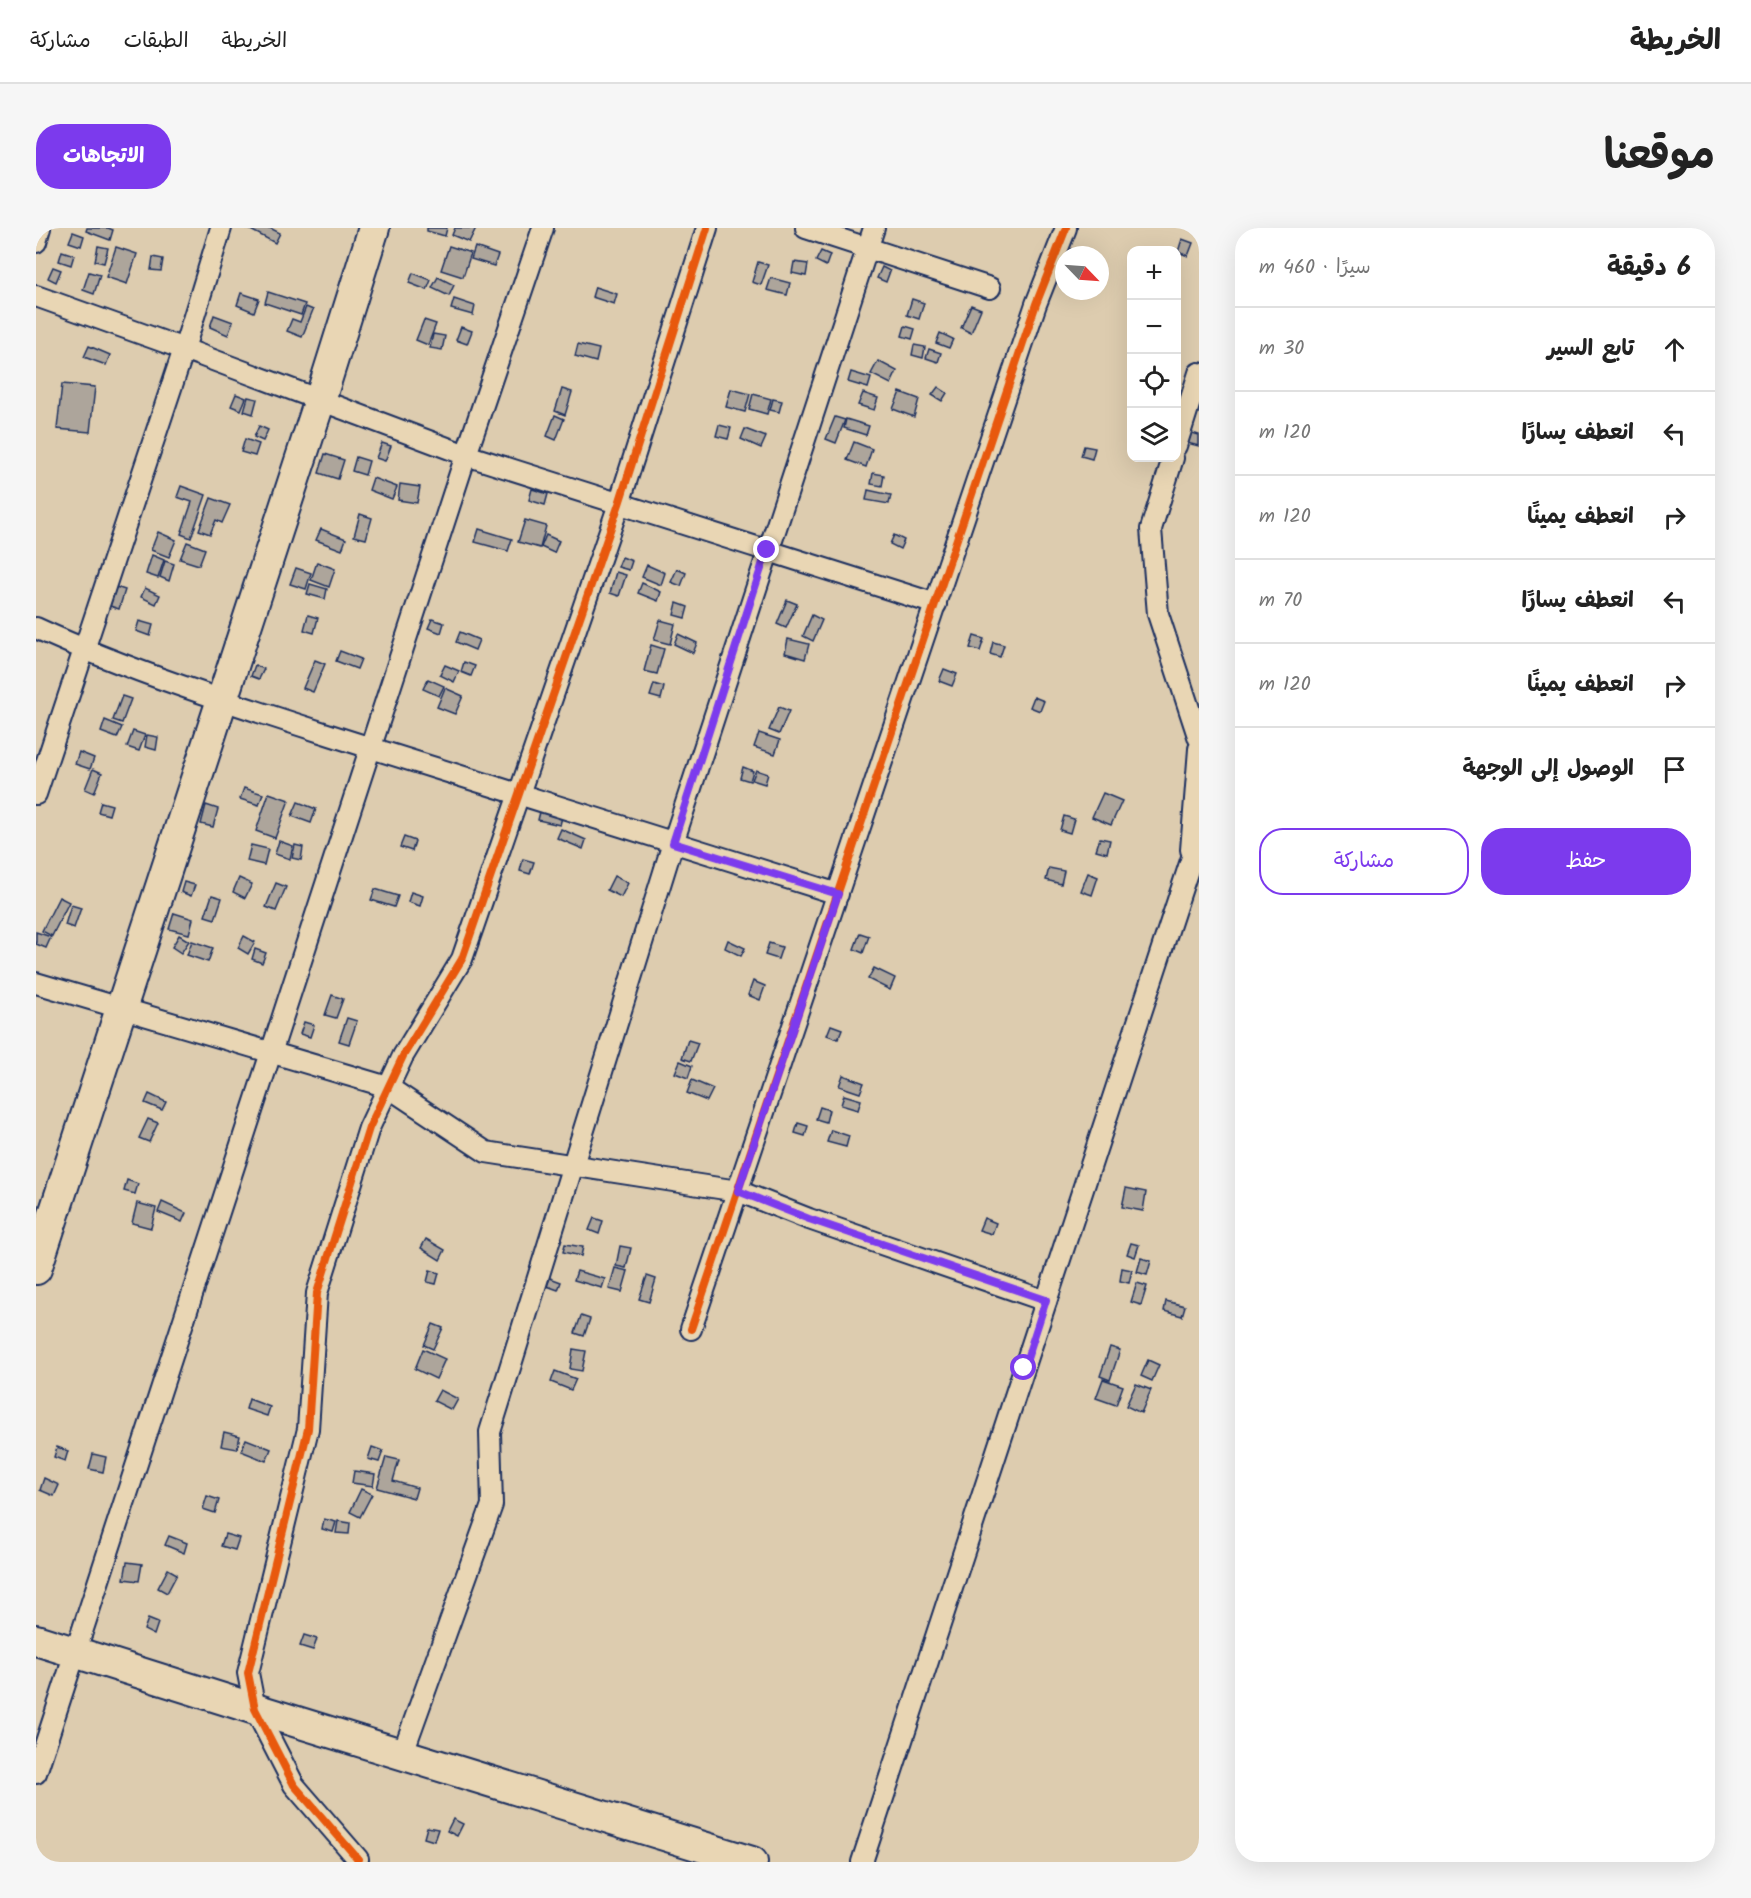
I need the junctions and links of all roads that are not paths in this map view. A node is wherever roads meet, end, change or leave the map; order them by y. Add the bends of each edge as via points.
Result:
1 (40, 228) edge
2 (221, 228) edge
3 (374, 228) edge
4 (543, 228) edge
5 (707, 228) edge
6 (806, 228) edge
7 (874, 228) edge
8 (1066, 228) edge
9 (36, 242) edge
10 (867, 248) junction
11 (990, 288) dead end
12 (36, 296) edge
13 (184, 349) junction
14 (1199, 373) edge
15 (320, 400) junction
16 (1181, 430) edge
17 (466, 455) junction
18 (1172, 462) edge
19 (618, 504) junction
20 (767, 550) junction
21 (936, 604) junction
22 (36, 628) edge
23 (84, 650) junction
24 (222, 700) junction
25 (1199, 739) edge
26 (371, 748) junction
27 (1199, 749) edge
28 (36, 794) edge
29 (518, 795) junction
30 (1199, 836) edge
31 (673, 843) junction
32 (1190, 865) junction
33 (838, 894) junction
34 (36, 983) edge
35 (122, 1008) junction
36 (272, 1053) junction
37 (388, 1087) junction
38 (573, 1166) junction
39 (738, 1191) junction
40 (36, 1269) edge
41 (1046, 1300) junction
42 (691, 1329) dead end
43 (36, 1640) edge
44 (76, 1653) junction
45 (255, 1709) junction
46 (402, 1755) junction
47 (36, 1773) edge
48 (357, 1862) edge
49 (752, 1862) edge
50 (862, 1862) edge

1 - 9 street
2 - 13 street
3 - 15 main road
4 - 17 street
5 - 19 street
6 - 10 street
7 - 10 street
8 - 21 street via 1036,304
10 - 11 street
10 - 20 street
12 - 13 street
13 - 15 street
13 - 23 street
14 - 16 street
15 - 17 street
15 - 24 main road
17 - 19 street
17 - 26 street
18 - 25 street via 1151,529 1158,614
19 - 20 street
19 - 29 street
20 - 21 street
20 - 31 street
21 - 33 street
22 - 23 street
23 - 24 street
23 - 28 street
24 - 26 street
24 - 35 main road
26 - 29 street
26 - 36 street
27 - 32 street
29 - 31 street
29 - 37 street via 462,959
30 - 32 street
31 - 33 street
31 - 38 street
32 - 41 street
33 - 39 street
34 - 35 street
35 - 36 street
35 - 40 main road
36 - 37 street
36 - 44 street
37 - 38 street via 486,1152
37 - 45 street via 369,1128 317,1293 308,1429 248,1673
38 - 39 street
38 - 46 street via 490,1432 492,1505
39 - 41 street
39 - 42 street
41 - 50 street
43 - 44 main road
44 - 45 main road
44 - 47 street
45 - 46 main road
45 - 48 street via 294,1785 358,1858
46 - 49 main road

